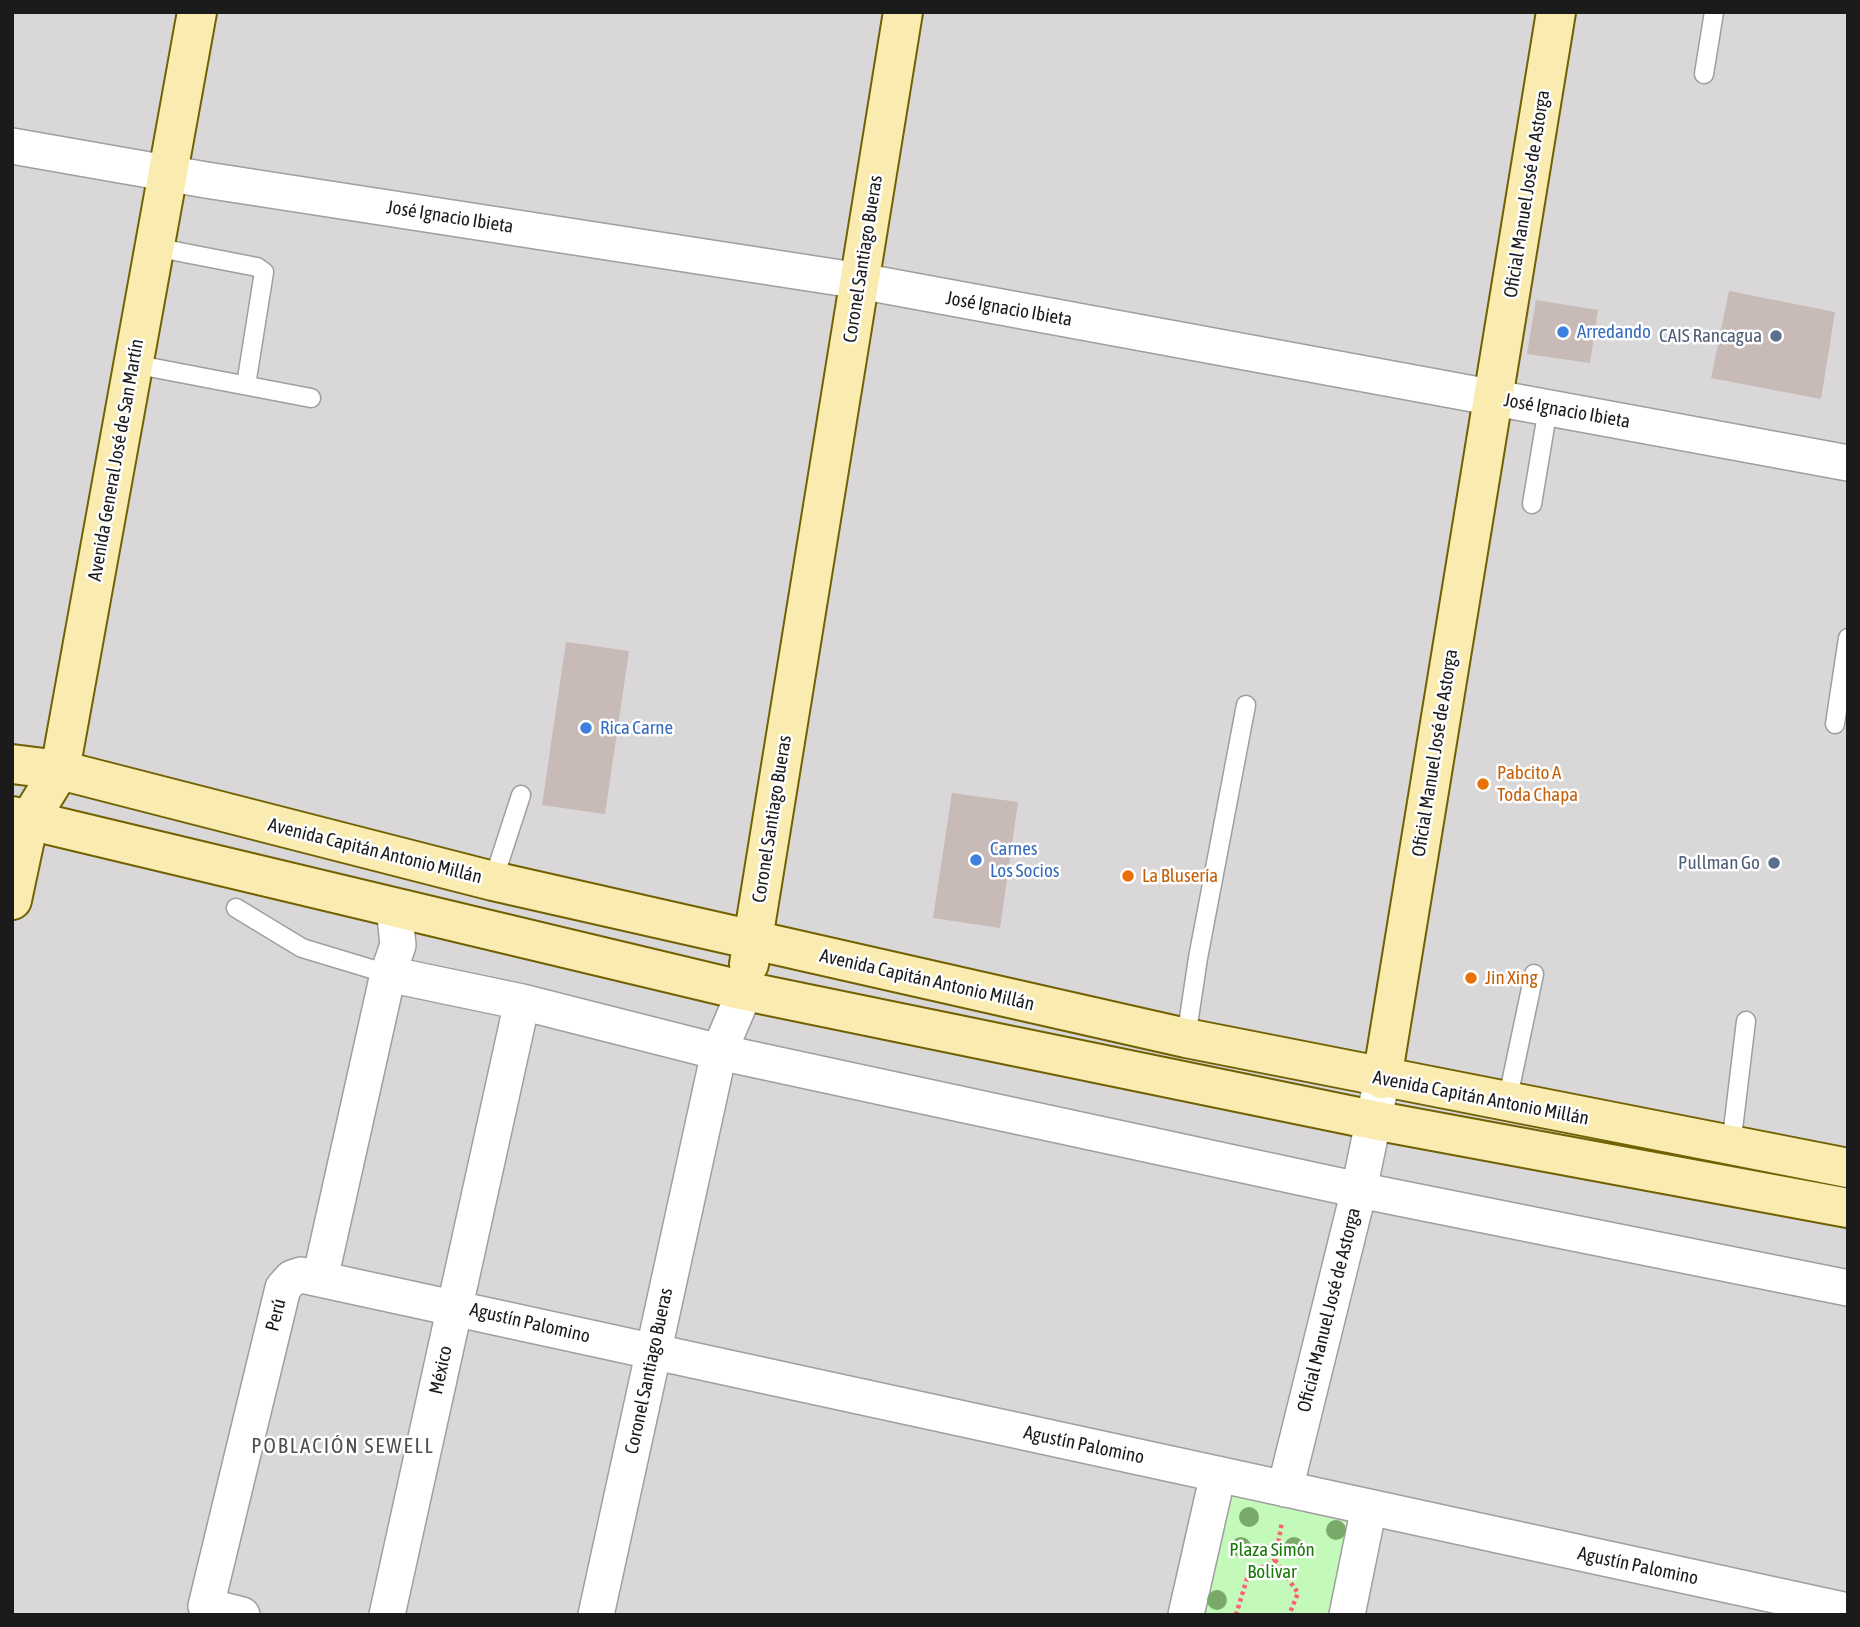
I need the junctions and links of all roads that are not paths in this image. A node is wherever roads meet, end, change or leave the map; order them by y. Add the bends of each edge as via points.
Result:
1 (197, 12) edge
2 (903, 12) edge
3 (1556, 12) edge
4 (1714, 12) edge
5 (1704, 74) dead end
6 (12, 146) edge
7 (168, 173) junction
8 (154, 247) junction
9 (860, 281) junction
10 (133, 364) junction
11 (246, 385) junction
12 (311, 398) dead end
13 (1493, 398) junction
14 (1548, 408) junction
15 (1848, 463) edge
16 (1532, 504) dead end
17 (1848, 638) edge
18 (1246, 705) dead end
19 (1835, 724) dead end
20 (12, 764) edge
21 (60, 770) junction
22 (522, 795) dead end
23 (20, 818) edge
24 (493, 881) junction
25 (12, 900) edge
26 (236, 908) dead end
27 (394, 908) junction
28 (753, 940) junction
29 (388, 974) junction
30 (1534, 974) dead end
31 (745, 990) junction
32 (522, 1002) junction
33 (1746, 1021) dead end
34 (1186, 1038) junction
35 (719, 1052) junction
36 (1382, 1079) junction
37 (1507, 1102) junction
38 (1373, 1120) junction
39 (1731, 1146) junction
40 (1848, 1168) edge
41 (1359, 1190) junction
42 (1848, 1208) edge
43 (320, 1279) junction
44 (1848, 1288) edge
45 (455, 1307) junction
46 (653, 1351) junction
47 (1218, 1474) junction
48 (1284, 1505) junction
49 (1369, 1507) junction
50 (1848, 1611) edge
51 (217, 1612) edge
52 (387, 1615) edge
53 (596, 1615) edge
54 (1186, 1615) edge
55 (1348, 1615) edge

1 - 7 main road, Avenida General José de San Martín
2 - 9 main road, Coronel Santiago Bueras
3 - 13 main road, Oficial Manuel José de Astorga
4 - 5 lane
6 - 7 street, José Ignacio Ibieta
7 - 8 main road, Avenida General José de San Martín
7 - 9 street, José Ignacio Ibieta
8 - 10 main road, Avenida General José de San Martín
8 - 11 lane via 264,272
9 - 13 street, José Ignacio Ibieta
9 - 28 main road, Coronel Santiago Bueras
10 - 11 lane
10 - 21 main road, Avenida General José de San Martín
11 - 12 lane
13 - 14 street, José Ignacio Ibieta
13 - 36 main road, Oficial Manuel José de Astorga
14 - 15 street, José Ignacio Ibieta
14 - 16 lane
17 - 19 lane
18 - 34 lane
20 - 21 main road, Avenida Capitán Antonio Millán
21 - 23 main road, Avenida General José de San Martín
21 - 24 main road, Avenida Capitán Antonio Millán
22 - 24 lane
23 - 25 main road, Avenida General José de San Martín
23 - 27 main road, Avenida Capitán Antonio Millán
24 - 28 main road, Avenida Capitán Antonio Millán
26 - 29 lane via 302,948
27 - 29 street via 398,945
27 - 31 main road, Avenida Capitán Antonio Millán
28 - 31 main road, Coronel Santiago Bueras
28 - 34 main road, Avenida Capitán Antonio Millán
29 - 32 street
29 - 43 street
30 - 37 lane
31 - 35 street, Coronel Santiago Bueras
31 - 38 main road, Avenida Capitán Antonio Millán
32 - 35 street
32 - 45 street, México
33 - 39 lane
34 - 36 main road, Avenida Capitán Antonio Millán
35 - 41 street
35 - 46 street, Coronel Santiago Bueras
36 - 37 main road, Avenida Capitán Antonio Millán
36 - 38 street, Oficial Manuel José de Astorga
37 - 39 main road, Avenida Capitán Antonio Millán
38 - 41 street, Oficial Manuel José de Astorga
38 - 42 main road, Avenida Capitán Antonio Millán
39 - 40 main road, Avenida Capitán Antonio Millán
41 - 44 street
41 - 48 street, Oficial Manuel José de Astorga
43 - 45 street, Agustín Palomino
43 - 51 street, Perú via 301,1275 283,1288
45 - 46 street, Agustín Palomino
45 - 52 street, México
46 - 47 street, Agustín Palomino
46 - 53 street, Coronel Santiago Bueras
47 - 48 street, Agustín Palomino
47 - 54 street
48 - 49 street, Agustín Palomino
49 - 50 street, Agustín Palomino
49 - 55 street

